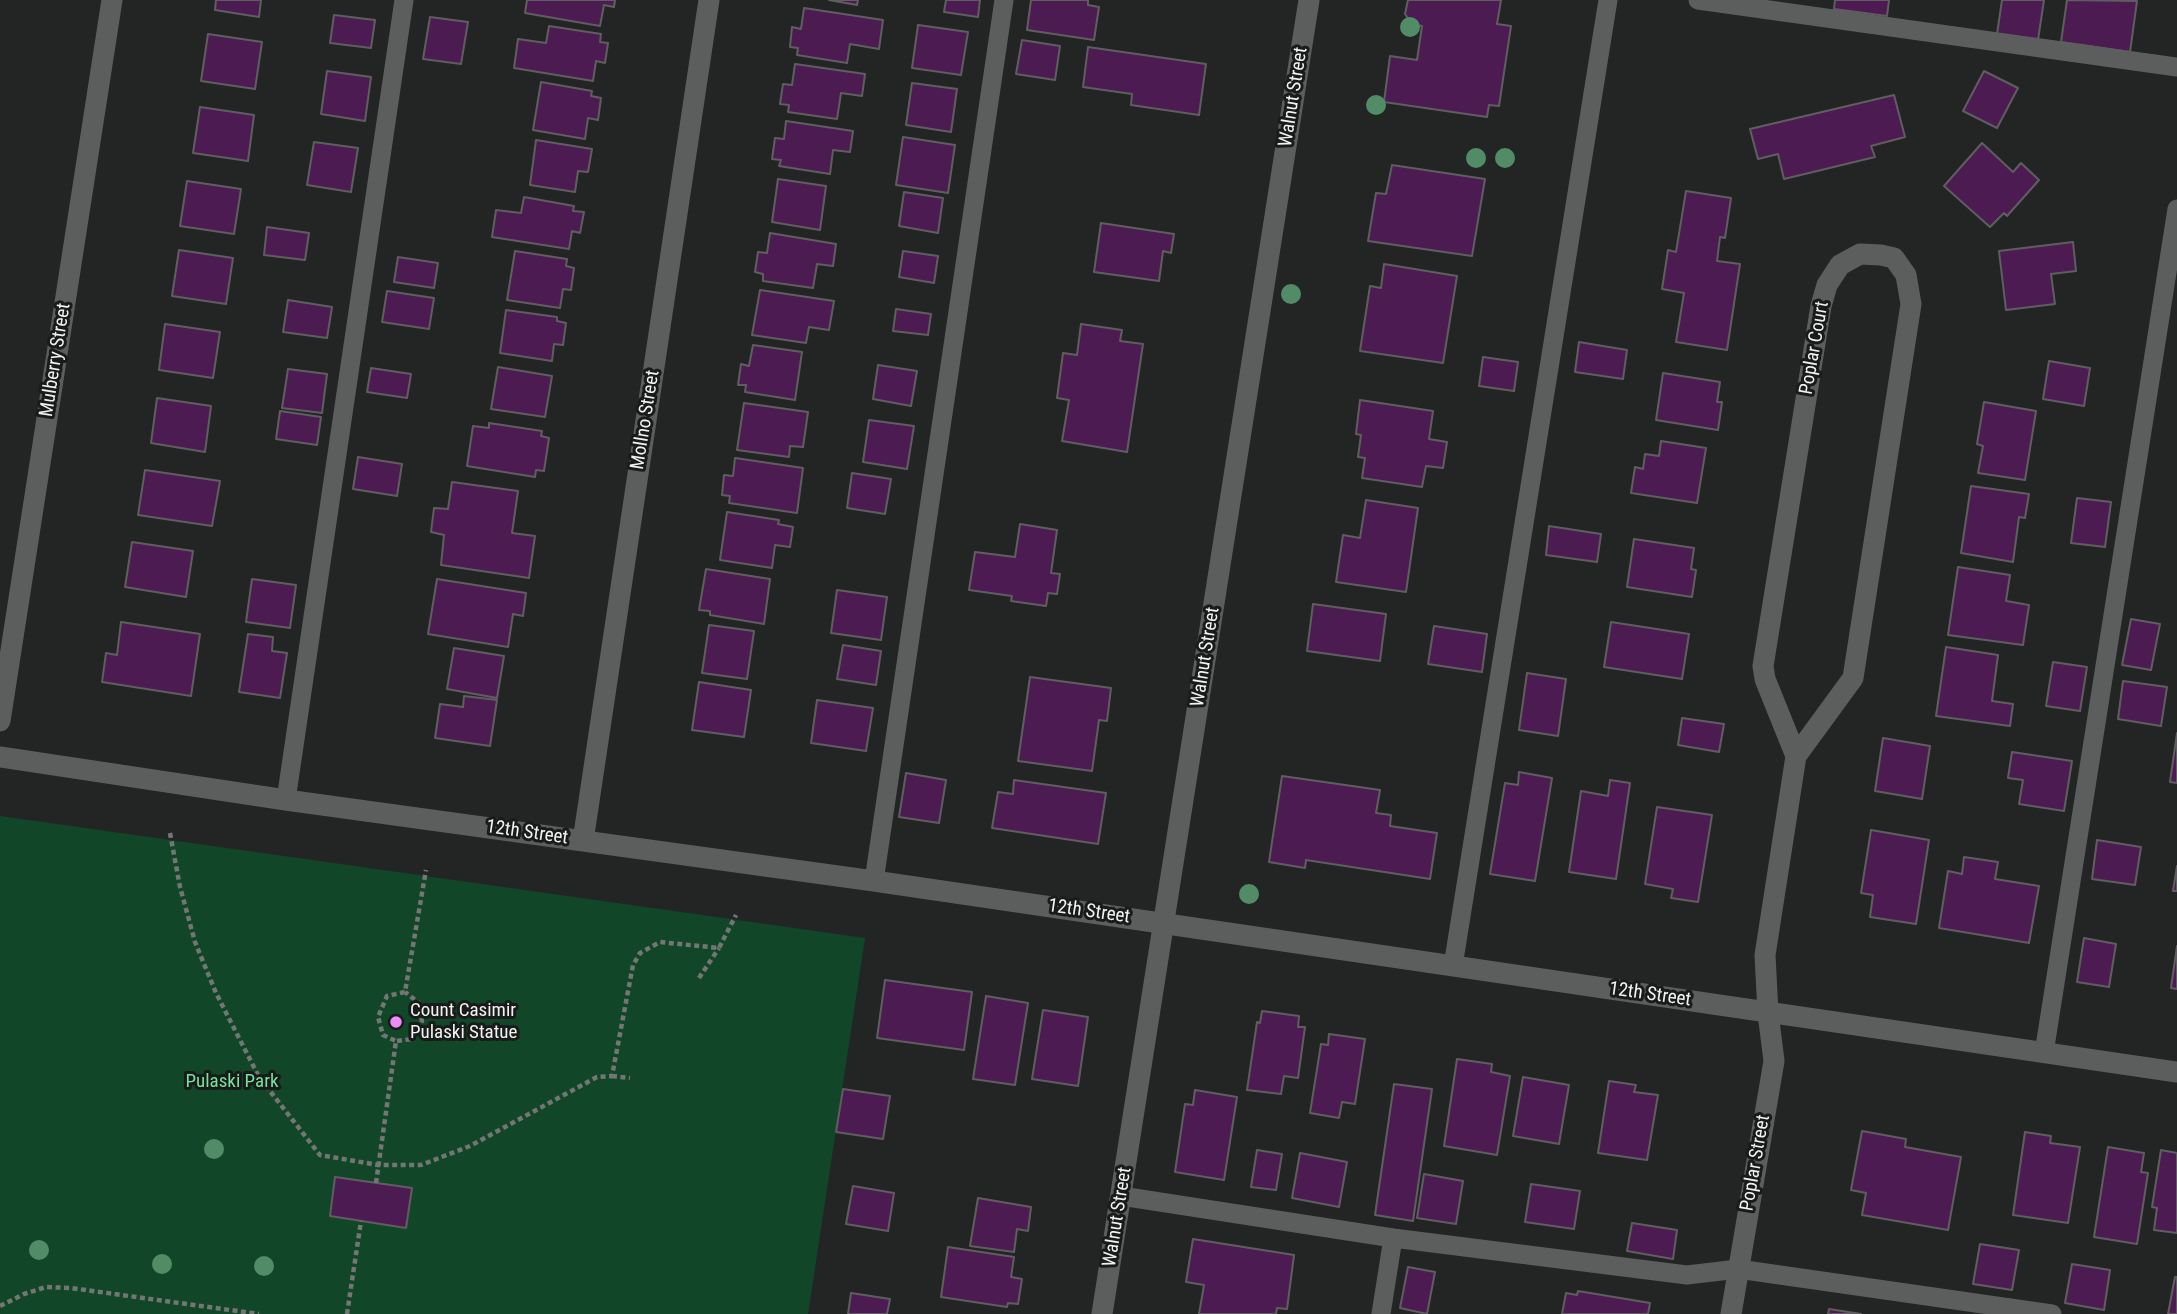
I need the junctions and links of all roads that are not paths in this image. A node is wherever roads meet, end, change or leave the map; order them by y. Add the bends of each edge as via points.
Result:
1 (112, 0) edge
2 (404, 0) edge
3 (709, 0) edge
4 (1004, 0) edge
5 (1309, 0) edge
6 (1608, 0) edge
7 (1698, 0) edge
8 (2177, 67) edge
9 (2177, 209) edge
10 (0, 721) edge
11 (1796, 756) junction
12 (0, 757) edge
13 (286, 800) junction
14 (583, 841) junction
15 (874, 881) junction
16 (1165, 923) junction
17 (1453, 966) junction
18 (1768, 1013) junction
19 (2044, 1053) junction
20 (2177, 1072) edge
21 (1121, 1196) junction
22 (1393, 1238) junction
23 (1738, 1269) junction
24 (2021, 1312) edge
25 (1102, 1314) edge
26 (1381, 1314) edge
27 (1731, 1314) edge
28 (2052, 1314) edge

1 - 10 street, Mulberry Street
2 - 13 lane
3 - 14 street, Mollno Street
4 - 15 lane
5 - 16 street, Walnut Street
6 - 17 lane
7 - 8 lane
9 - 19 lane
11 - 11 street, Poplar Court via 1853,678 1911,304 1906,275 1894,258 1881,255 1860,254 1840,265 1821,306 1763,666
11 - 18 street, Poplar Court via 1765,955
12 - 13 street, 12th Street
13 - 14 street, 12th Street
14 - 15 street, 12th Street
15 - 16 street, 12th Street
16 - 17 street, 12th Street
16 - 21 street, Walnut Street
17 - 18 street, 12th Street
18 - 19 street, 12th Street
18 - 23 street, Poplar Street via 1774,1061
19 - 20 street, 12th Street
21 - 22 lane
21 - 25 street, Walnut Street
22 - 23 lane via 1687,1275
22 - 26 lane
23 - 24 lane
23 - 27 street, Poplar Street
24 - 28 lane

